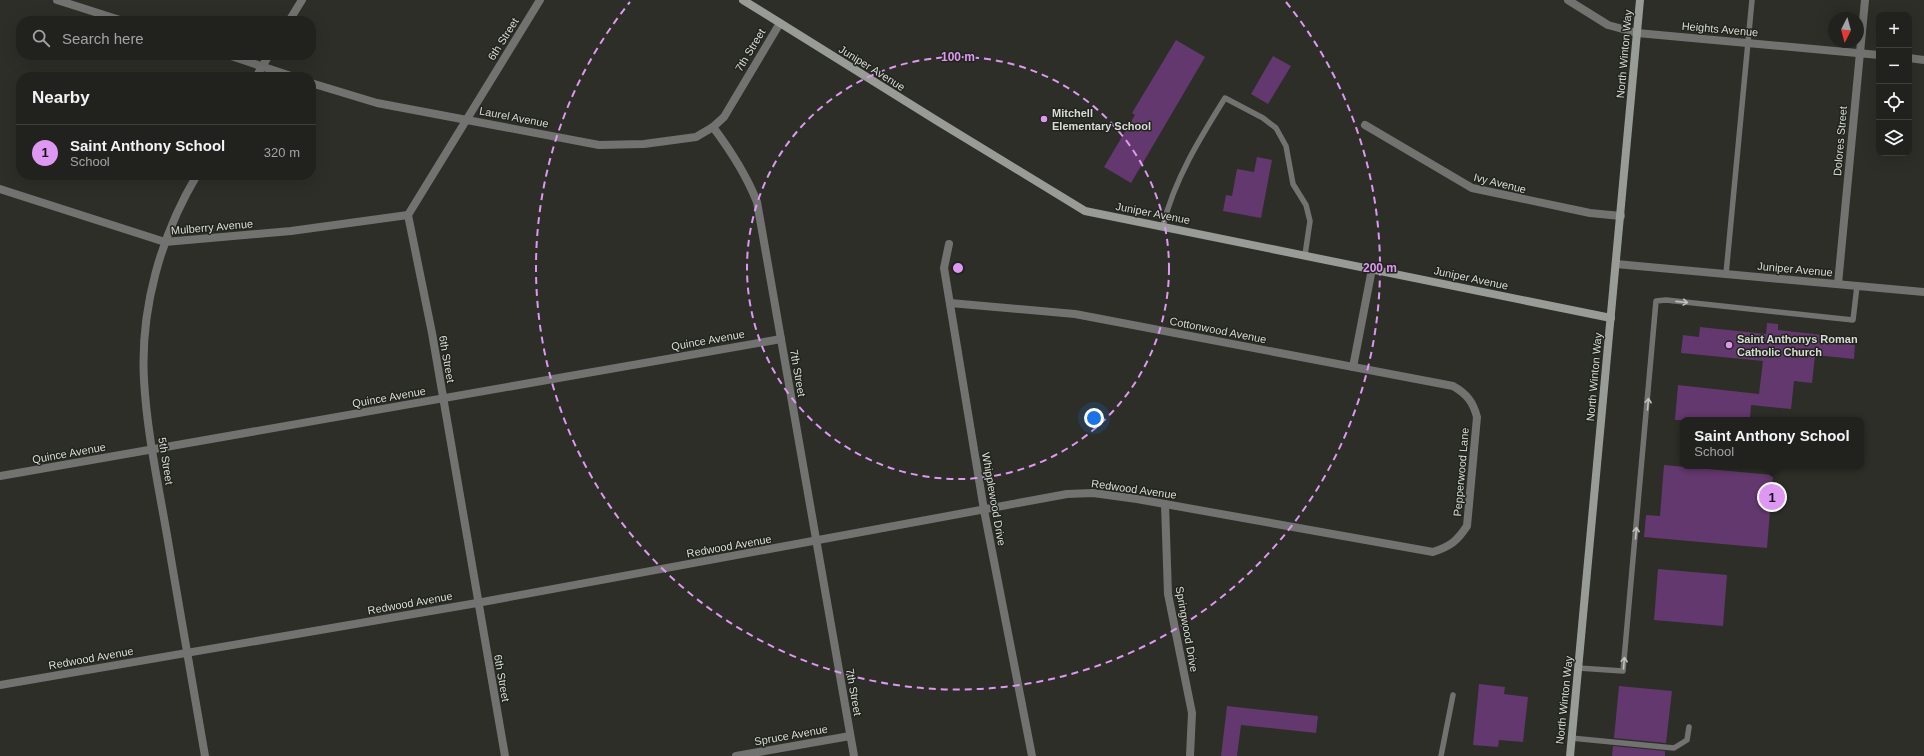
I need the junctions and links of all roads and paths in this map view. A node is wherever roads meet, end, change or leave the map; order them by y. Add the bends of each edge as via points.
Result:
1 (57, 0) edge
2 (302, 0) edge
3 (540, 0) edge
4 (743, 0) edge
5 (1568, 0) edge
6 (1640, 0) edge
7 (1752, 0) edge
8 (1865, 0) edge
9 (80, 3) edge
10 (111, 16) edge
11 (292, 16) edge
12 (780, 23) junction
13 (1637, 33) junction
14 (1748, 43) junction
15 (1860, 53) junction
16 (1876, 55) edge
17 (1912, 58) edge
18 (244, 60) edge
19 (266, 60) edge
20 (1924, 60) edge
21 (263, 66) junction
22 (259, 72) edge
23 (280, 72) edge
24 (316, 85) edge
25 (466, 119) junction
26 (1365, 125) dead end
27 (713, 127) junction
28 (194, 180) edge
29 (0, 188) edge
30 (408, 215) junction
31 (1621, 216) junction
32 (1162, 226) junction
33 (165, 242) junction
34 (948, 244) dead end
35 (1305, 255) junction
36 (1616, 264) junction
37 (1372, 269) junction
38 (1726, 274) junction
39 (1838, 284) junction
40 (1857, 286) junction
41 (1924, 292) edge
42 (950, 302) junction
43 (1611, 318) junction
44 (781, 339) junction
45 (1353, 367) junction
46 (443, 398) junction
47 (1473, 405) joint
48 (152, 449) junction
49 (0, 476) edge
50 (1165, 504) junction
51 (984, 510) junction
52 (1459, 539) joint
53 (816, 542) junction
54 (478, 603) junction
55 (187, 652) junction
56 (1578, 668) junction
57 (0, 685) edge
58 (1453, 695) dead end
59 (1689, 726) dead end
60 (850, 736) junction
61 (1571, 738) junction
62 (205, 756) edge
63 (505, 756) edge
64 (736, 756) edge
65 (854, 756) edge
66 (1032, 756) edge
67 (1190, 756) edge
68 (1441, 756) edge
69 (1570, 756) edge

1 - 9 street
2 - 11 street
3 - 25 street, 6th Street
4 - 12 street, Juniper Avenue
5 - 13 street, Heights Avenue via 1608,25
6 - 13 street, North Winton Way
7 - 14 lane
8 - 15 street, Dolores Street
9 - 10 street
12 - 27 street, 7th Street via 724,117
12 - 32 street, Juniper Avenue via 1085,210
13 - 14 street, Heights Avenue
13 - 31 street, North Winton Way
14 - 15 street, Heights Avenue
14 - 38 lane
15 - 16 street, Heights Avenue
15 - 39 street, Dolores Street
17 - 20 street
18 - 21 street
19 - 21 street
21 - 22 street
21 - 23 street
24 - 25 street, Laurel Avenue via 377,103
25 - 27 street, Laurel Avenue via 599,145 644,144 696,137
25 - 30 street, 6th Street
26 - 31 street, Ivy Avenue via 1472,188 1590,213
27 - 44 street, 7th Street via 736,158 750,182 757,202
28 - 33 street, 5th Street
29 - 33 street, Mulberry Avenue
30 - 33 street, Mulberry Avenue via 291,231
30 - 46 street, 6th Street
31 - 36 street, North Winton Way
32 - 35 street, Juniper Avenue
32 - 35 lane via 1173,190 1224,98 1263,118 1276,128 1286,146 1293,184 1306,205 1310,221
33 - 48 street, 5th Street via 146,325 144,379
34 - 42 street, Whipplewood Drive via 944,268
35 - 37 street, Juniper Avenue
36 - 38 street, Juniper Avenue
36 - 43 street, North Winton Way
37 - 43 street, Juniper Avenue
37 - 45 street
38 - 39 street, Juniper Avenue
39 - 40 street, Juniper Avenue
40 - 41 street, Juniper Avenue
56 -> 40 lane via 1623,671 1656,301 1853,320
42 - 45 street, Cottonwood Avenue via 1075,314
42 - 51 street, Whipplewood Drive
43 - 56 street, North Winton Way
44 - 46 street, Quince Avenue
44 - 53 street, 7th Street
45 - 47 street, Cottonwood Avenue via 1453,386 1464,392
46 - 48 street, Quince Avenue
46 - 54 street, 6th Street
47 - 52 street, Pepperwood Lane via 1477,417 1467,526
48 - 49 street, Quince Avenue
48 - 55 street, 5th Street
50 - 51 street, Redwood Avenue via 1093,493 1067,494
50 - 52 street, Redwood Avenue via 1433,552
50 - 67 street, Springwood Drive via 1168,594 1192,713
51 - 53 street, Redwood Avenue
51 - 66 street, Whipplewood Drive
53 - 54 street, Redwood Avenue
53 - 60 street, 7th Street
54 - 55 street, Redwood Avenue
54 - 63 street, 6th Street
55 - 57 street, Redwood Avenue
55 - 62 street, 5th Street
56 - 61 street, North Winton Way
58 - 68 lane
59 - 61 lane via 1687,740 1674,748
60 - 64 street, Spruce Avenue
60 - 65 street, 7th Street
61 - 69 street, North Winton Way

